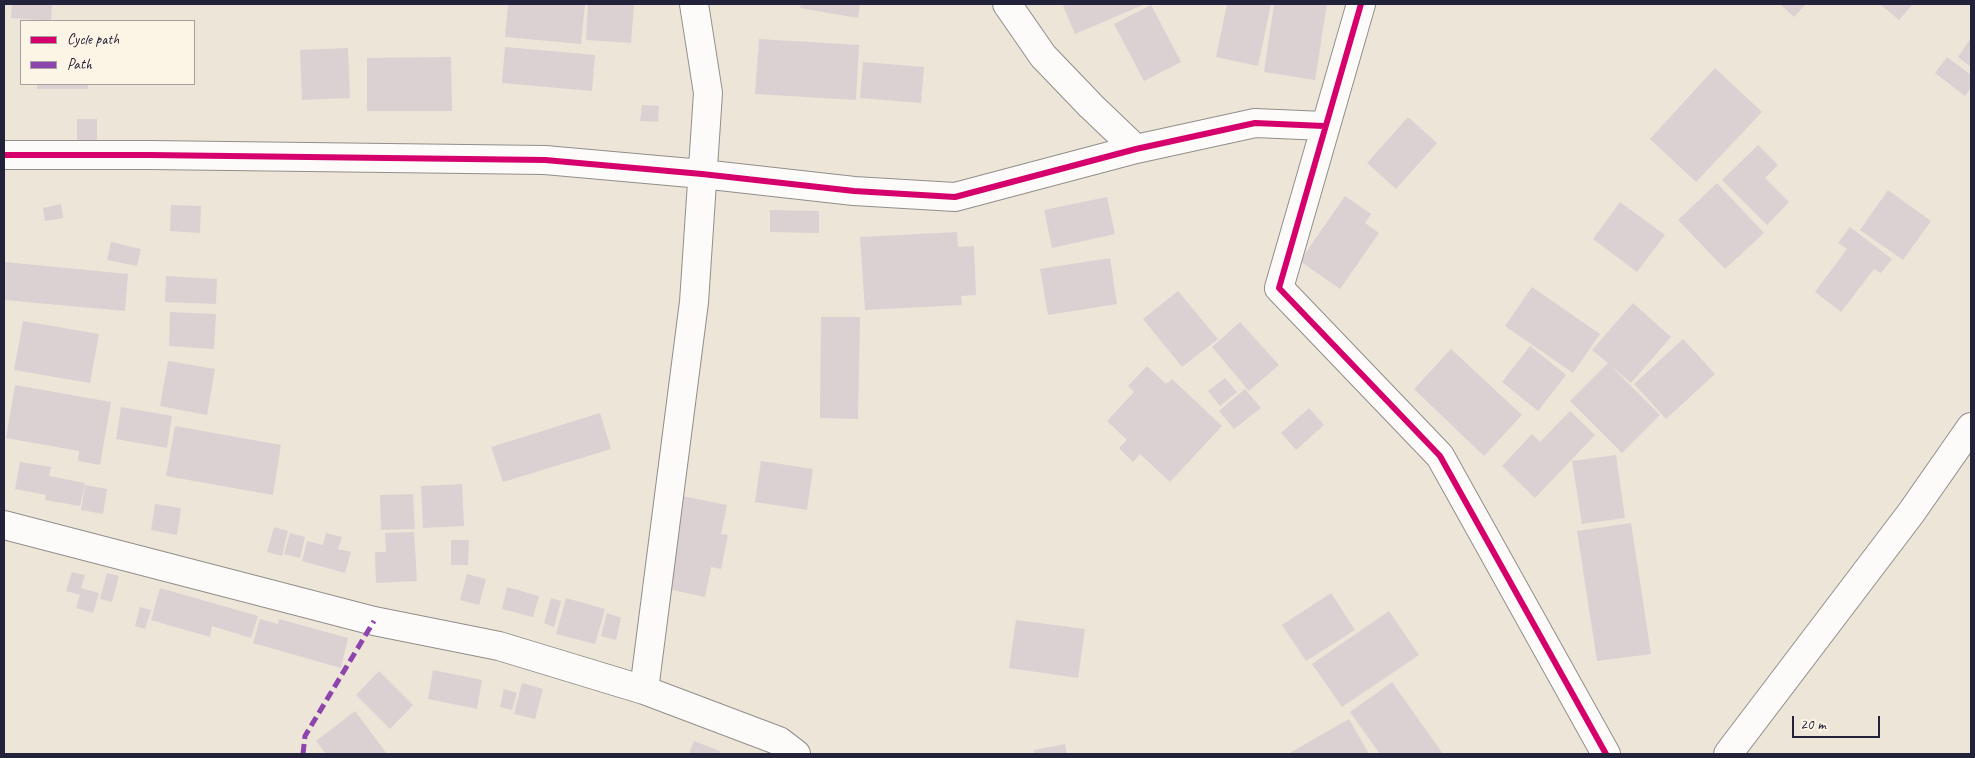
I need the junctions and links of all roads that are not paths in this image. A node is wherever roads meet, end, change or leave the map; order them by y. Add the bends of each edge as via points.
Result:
1 (694, 4) edge
2 (1007, 4) edge
3 (1361, 4) edge
4 (1324, 126) junction
5 (1136, 148) junction
6 (4, 156) edge
7 (702, 174) junction
8 (1971, 427) edge
9 (4, 525) edge
10 (644, 690) junction
11 (796, 754) edge
12 (1606, 754) edge
13 (1728, 754) edge

1 - 7 street via 708,93
2 - 5 street via 1043,56
3 - 4 street
4 - 5 street via 1255,123
4 - 12 street via 1279,288 1440,456
5 - 7 street via 955,197 854,191
6 - 7 street via 545,160
7 - 10 street via 694,302
8 - 13 street via 1911,513
9 - 10 street via 374,621 499,646
10 - 11 street via 779,741

